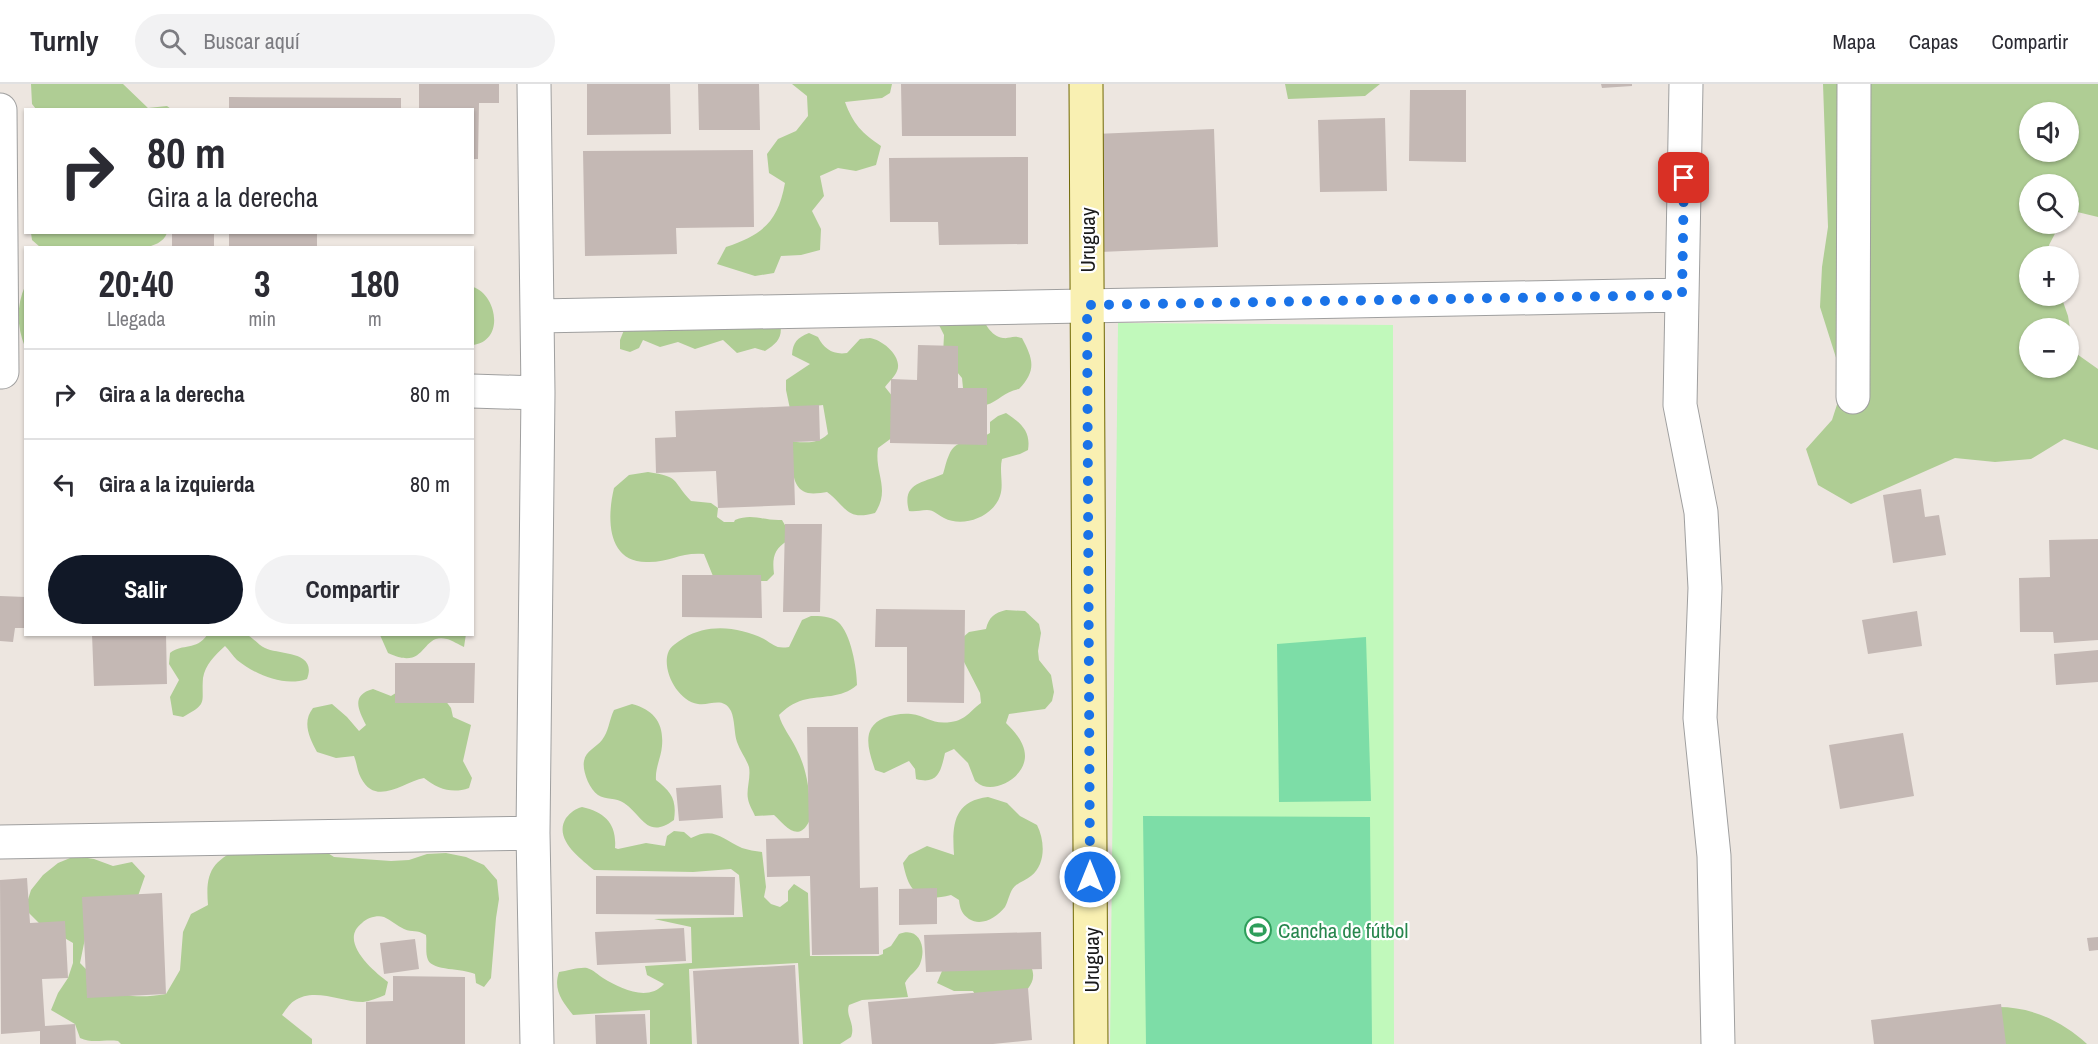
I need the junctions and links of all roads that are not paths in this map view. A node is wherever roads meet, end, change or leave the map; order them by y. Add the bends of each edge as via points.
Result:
1 (534, 84) edge
2 (1086, 84) edge
3 (1686, 84) edge
4 (1854, 84) edge
5 (0, 110) edge
6 (1682, 295) junction
7 (1087, 305) junction
8 (538, 316) junction
9 (9, 373) edge
10 (474, 391) edge
11 (537, 393) junction
12 (1853, 397) dead end
13 (533, 833) junction
14 (0, 842) edge
15 (537, 1044) edge
16 (1091, 1044) edge
17 (1718, 1044) edge

1 - 8 street
2 - 7 main road, Uruguay
3 - 6 street
4 - 12 street
5 - 9 street
6 - 7 street
6 - 17 street via 1680,405 1701,512 1705,588 1700,718 1714,856
7 - 8 street
7 - 16 main road, Uruguay
8 - 11 street
10 - 11 street
11 - 13 street
13 - 14 street
13 - 15 street

